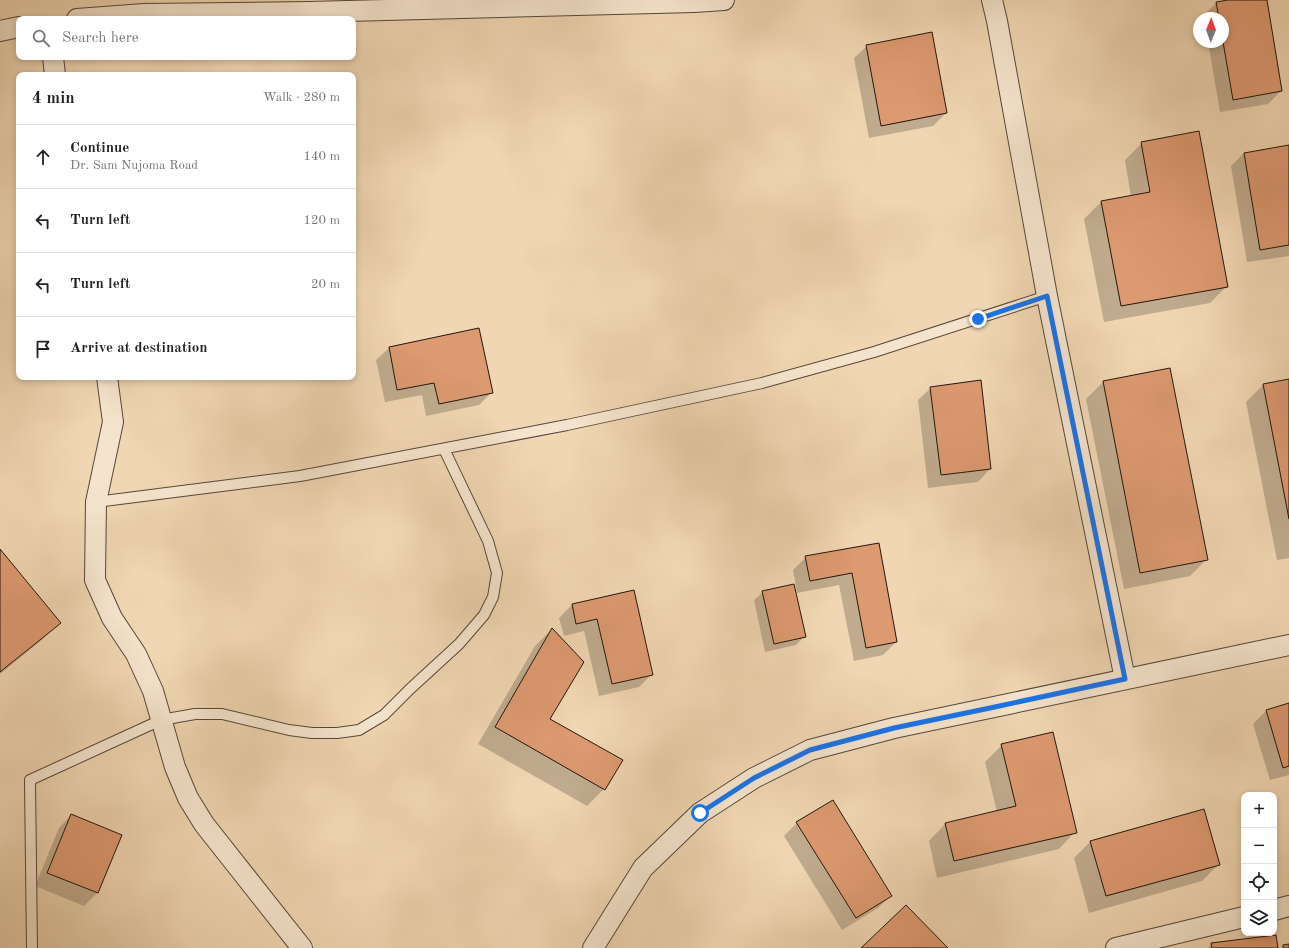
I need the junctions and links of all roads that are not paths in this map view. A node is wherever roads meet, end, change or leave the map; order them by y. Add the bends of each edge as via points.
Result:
1 (724, 0) edge
2 (992, 0) edge
3 (117, 16) edge
4 (16, 27) edge
5 (0, 31) edge
6 (53, 60) edge
7 (55, 72) edge
8 (1047, 296) junction
9 (106, 380) edge
10 (444, 448) junction
11 (96, 502) junction
12 (1289, 645) edge
13 (1125, 679) junction
14 (161, 720) junction
15 (1289, 906) edge
16 (1277, 909) edge
17 (1241, 918) edge
18 (32, 948) edge
19 (302, 948) edge
20 (593, 948) edge
21 (1116, 948) edge

1 - 3 street
2 - 8 street
4 - 5 street
6 - 7 street
8 - 10 lane via 874,352 762,383 567,425
8 - 13 street
9 - 11 street via 113,422
10 - 11 lane via 300,476
10 - 14 lane via 488,541 497,573 493,597 484,616 459,644 384,715 359,730 312,733 222,714 195,714
11 - 14 street via 95,580 112,618 136,654 153,691
12 - 13 street
13 - 20 street via 894,728 810,750 761,775 700,813 643,868
14 - 18 lane via 30,780
14 - 19 street via 188,798 204,824
15 - 16 street
17 - 21 street

